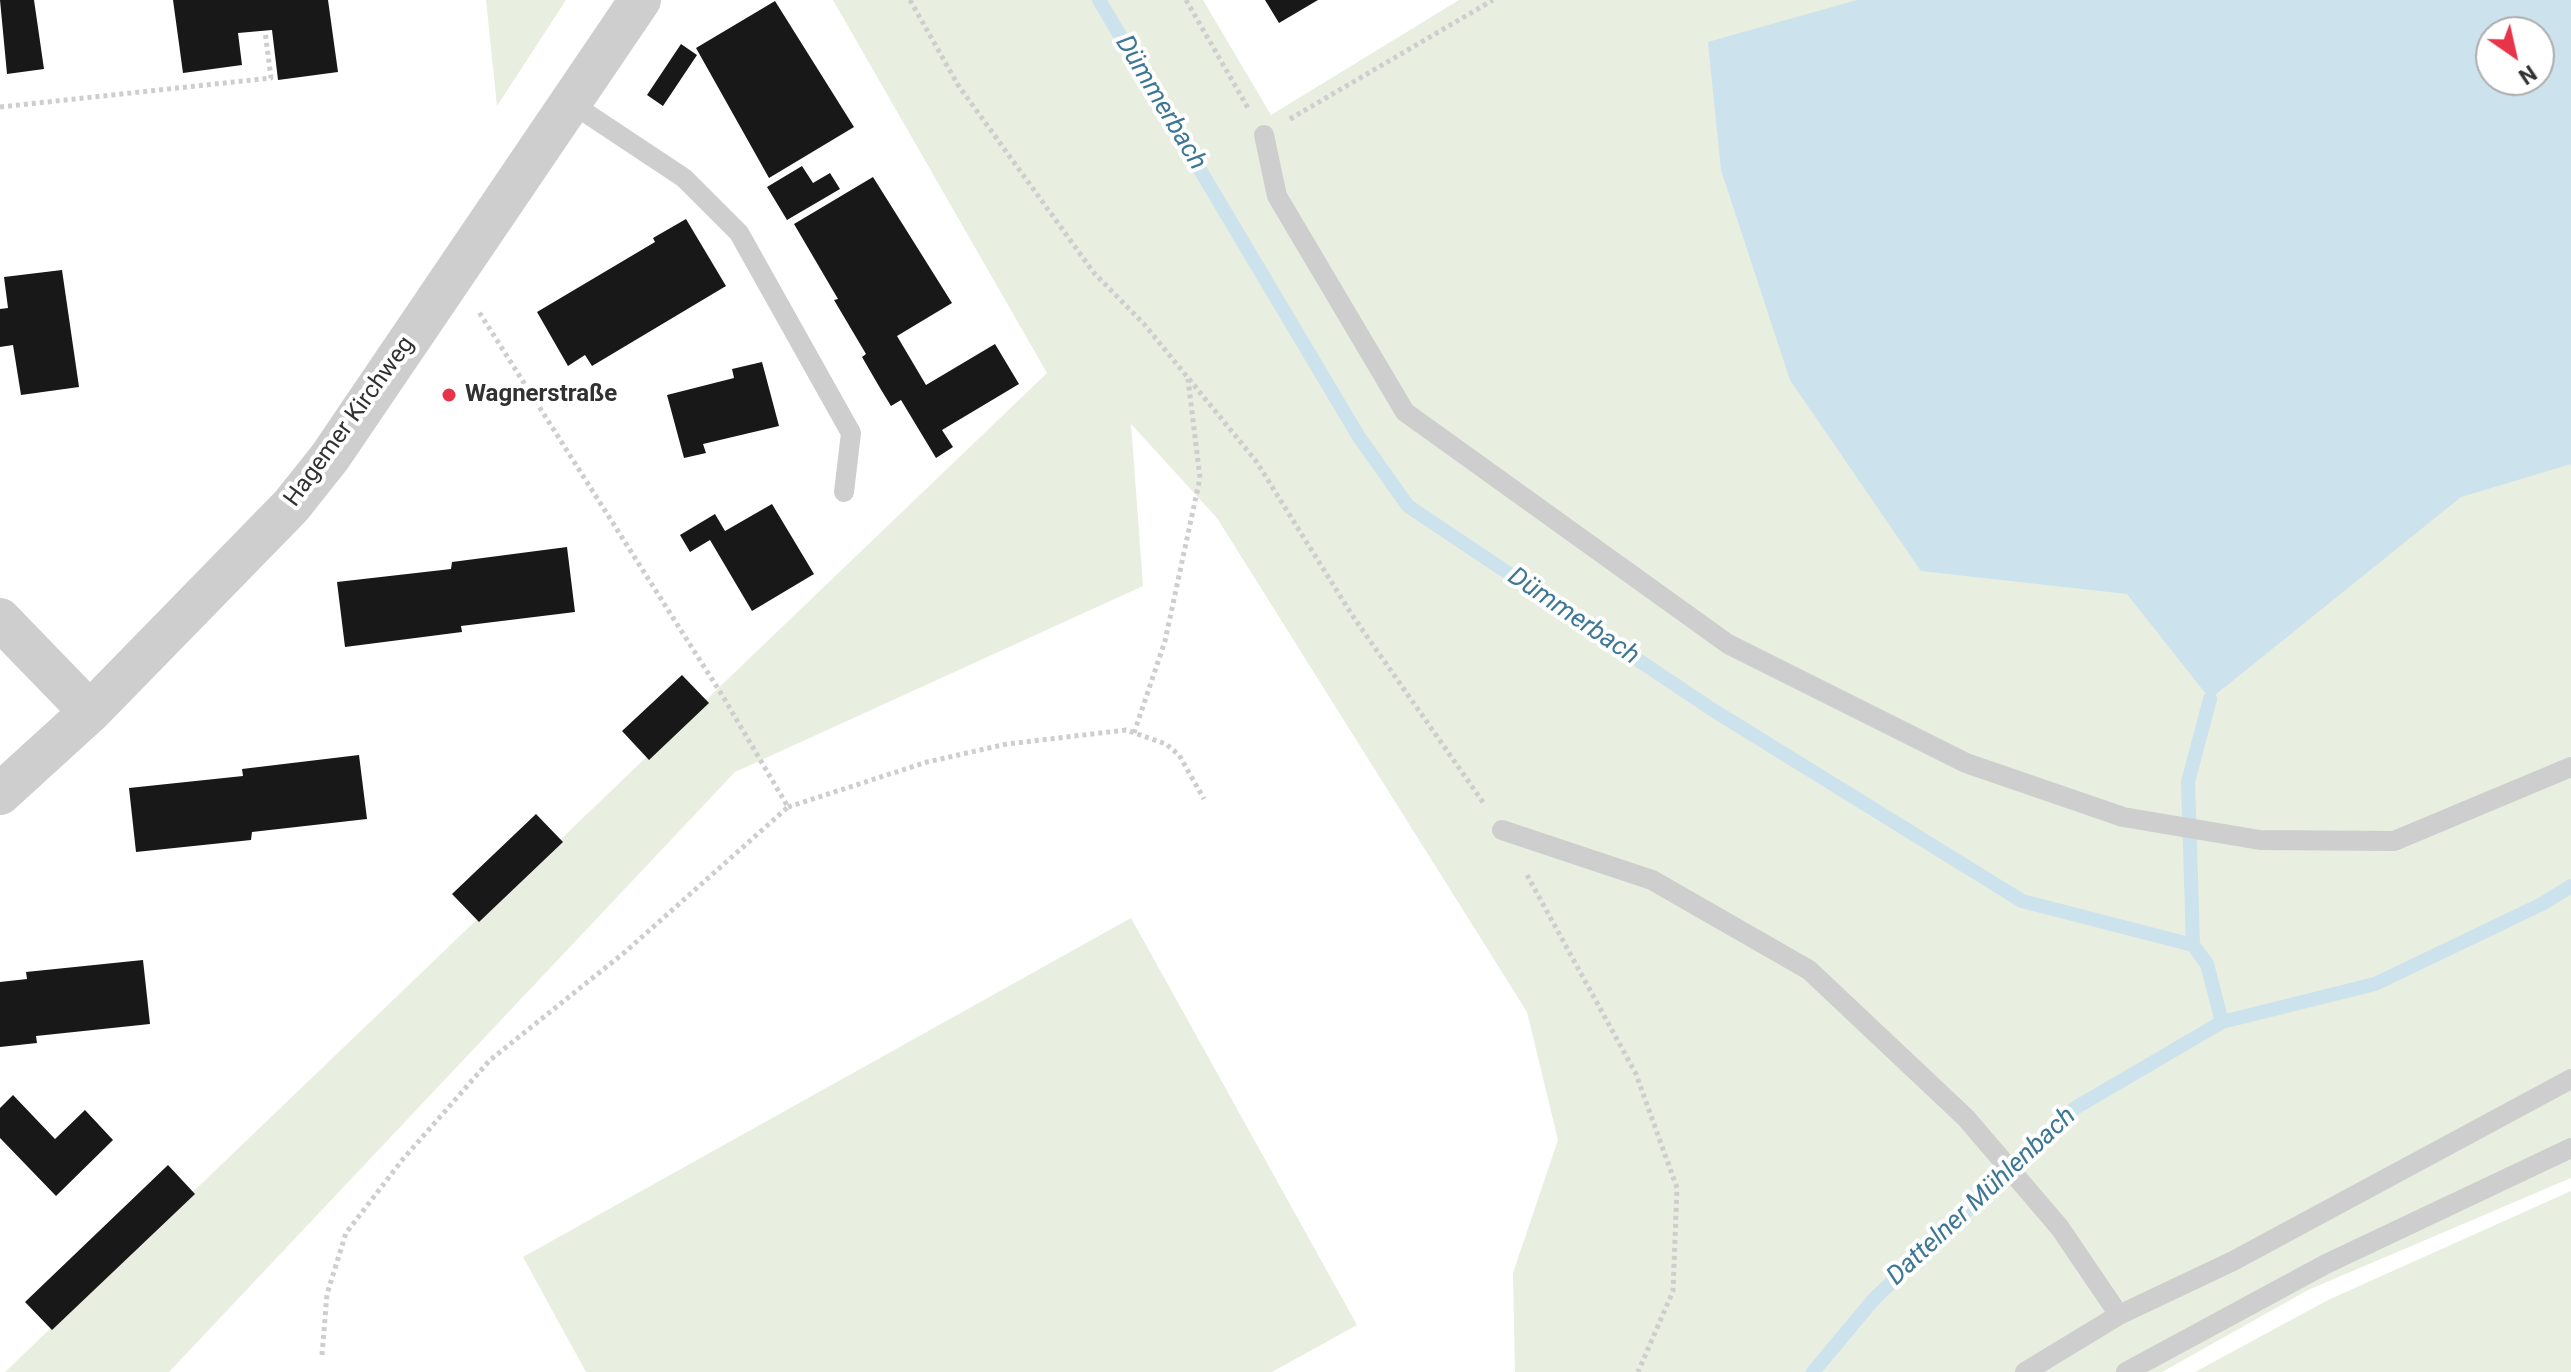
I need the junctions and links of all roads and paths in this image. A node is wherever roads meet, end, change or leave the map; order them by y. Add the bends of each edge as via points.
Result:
1 (640, 0) edge
2 (910, 0) edge
3 (1186, 0) edge
4 (1493, 0) edge
5 (265, 31) dead end
6 (571, 103) junction
7 (0, 107) edge
8 (1264, 135) junction
9 (455, 274) junction
10 (1188, 377) junction
11 (844, 492) dead end
12 (0, 619) edge
13 (90, 712) junction
14 (1134, 733) junction
15 (2571, 767) edge
16 (0, 794) edge
17 (1204, 799) dead end
18 (788, 807) junction
19 (1502, 830) junction
20 (2571, 1079) edge
21 (2571, 1148) edge
22 (2119, 1315) junction
23 (322, 1355) dead end
24 (1638, 1372) edge
25 (2025, 1372) edge
26 (2126, 1372) edge

1 - 6 street, Hagemer Kirchweg
2 - 10 path via 958,85 1094,273
3 - 8 path
4 - 8 path
5 - 7 path via 271,78
6 - 9 street, Hagemer Kirchweg
6 - 11 lane via 684,178 739,233 851,433
8 - 15 lane via 1277,196 1405,412 1728,644 1966,763 2123,817 2260,840 2394,841
9 - 13 street, Hagemer Kirchweg via 291,506
9 - 18 path
10 - 14 path via 1200,478 1165,641
10 - 19 path via 1256,461 1352,615
12 - 13 street
13 - 16 street, Hagemer Kirchweg
14 - 17 path via 1166,744 1179,755
14 - 18 path via 1007,744 927,762
18 - 23 path via 625,952 490,1060 403,1159 346,1233 327,1294
19 - 22 lane via 1652,880 1809,970 1966,1118 2060,1228
19 - 24 path via 1636,1074 1677,1188 1673,1291
20 - 22 lane via 2233,1261
21 - 26 lane via 2326,1264
22 - 25 lane

